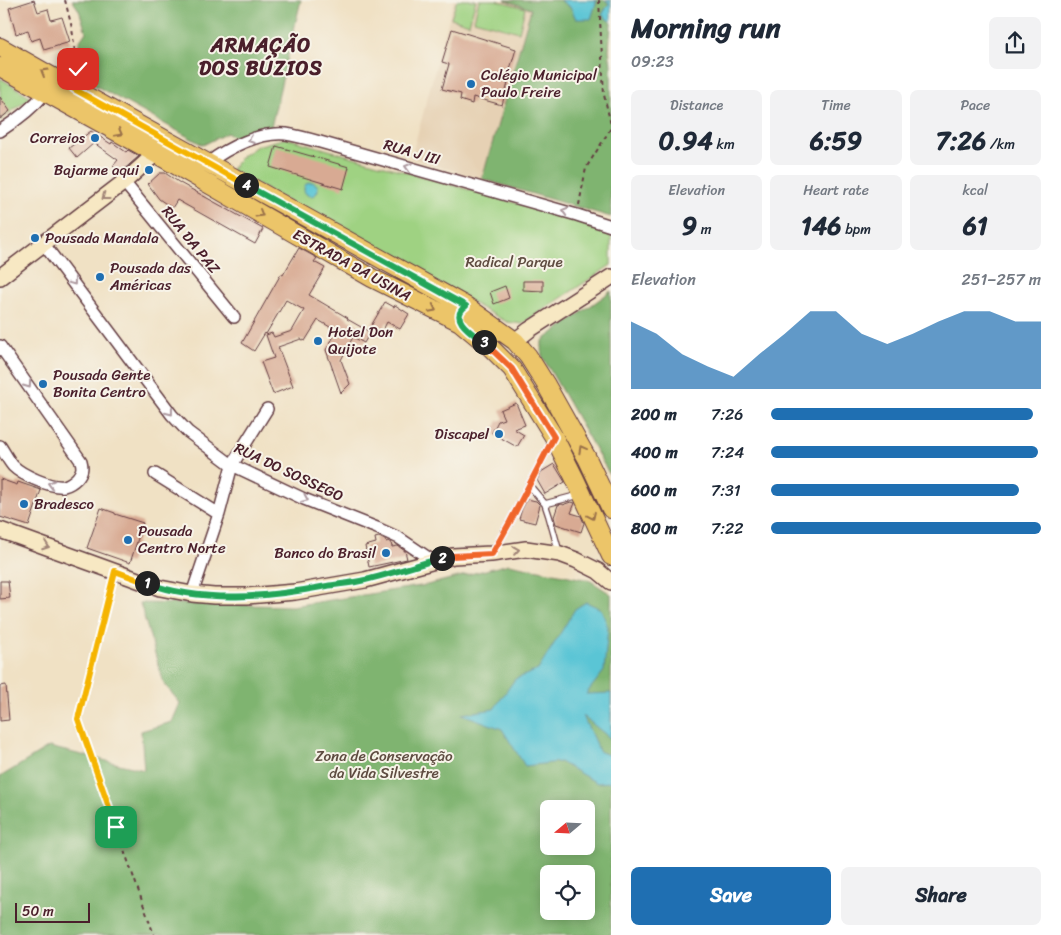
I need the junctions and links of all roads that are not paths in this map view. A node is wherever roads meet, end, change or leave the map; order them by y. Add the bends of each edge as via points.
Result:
1 (0, 47) edge
2 (0, 67) edge
3 (45, 93) junction
4 (71, 97) junction
5 (91, 98) junction
6 (87, 115) junction
7 (0, 131) edge
8 (156, 154) junction
9 (208, 163) junction
10 (124, 182) junction
11 (611, 226) edge
12 (43, 243) junction
13 (611, 276) edge
14 (0, 277) edge
15 (463, 314) junction
16 (234, 317) dead end
17 (515, 341) junction
18 (0, 346) edge
19 (267, 409) dead end
20 (554, 437) junction
21 (0, 446) edge
22 (232, 465) junction
23 (156, 474) dead end
24 (594, 474) junction
25 (529, 485) junction
26 (579, 487) junction
27 (545, 504) junction
28 (611, 508) edge
29 (219, 514) junction
30 (0, 530) edge
31 (492, 554) junction
32 (560, 554) junction
33 (611, 556) edge
34 (433, 560) junction
35 (611, 582) edge
36 (192, 594) junction

4 -> 1 main road, ESTRADA DA USINA
2 - 3 main road, ESTRADA DA USINA
3 - 4 main road, ESTRADA DA USINA
3 - 7 street via 25,114
4 - 5 main road, ESTRADA DA USINA
4 - 6 main road, ESTRADA DA USINA
5 - 6 main road via 82,104
5 - 9 main road, ESTRADA DA USINA
6 -> 8 main road, ESTRADA DA USINA
8 - 10 street
8 -> 15 main road, ESTRADA DA USINA via 372,278
11 -> 9 street, RUA J III via 330,144 285,134 257,138 223,152
9 - 15 main road, ESTRADA DA USINA
10 -> 12 street
10 - 16 street, RUA DA PAZ
12 - 14 street
12 -> 22 street, RUA DO SOSSEGO via 172,414 188,432
13 - 17 street
15 - 17 main road, ESTRADA DA USINA
15 - 20 main road, ESTRADA DA USINA via 512,369
24 -> 17 main road, ESTRADA DA USINA via 528,356
18 -> 21 street via 81,460 82,472 65,486 36,480 13,466
19 - 22 street
20 - 25 lane
20 - 26 main road, ESTRADA DA USINA
22 - 29 street
22 -> 34 street, RUA DO SOSSEGO via 400,538
23 - 29 street
24 - 26 main road via 581,481
24 - 28 main road, ESTRADA DA USINA
25 - 27 lane
25 - 31 lane
26 - 27 lane
26 -> 33 main road, ESTRADA DA USINA
27 - 32 lane
29 - 36 street
30 -> 36 street via 160,588
31 -> 32 street via 526,549
31 - 34 street
32 - 35 street via 598,571
34 - 36 street via 365,580 295,592 247,596

